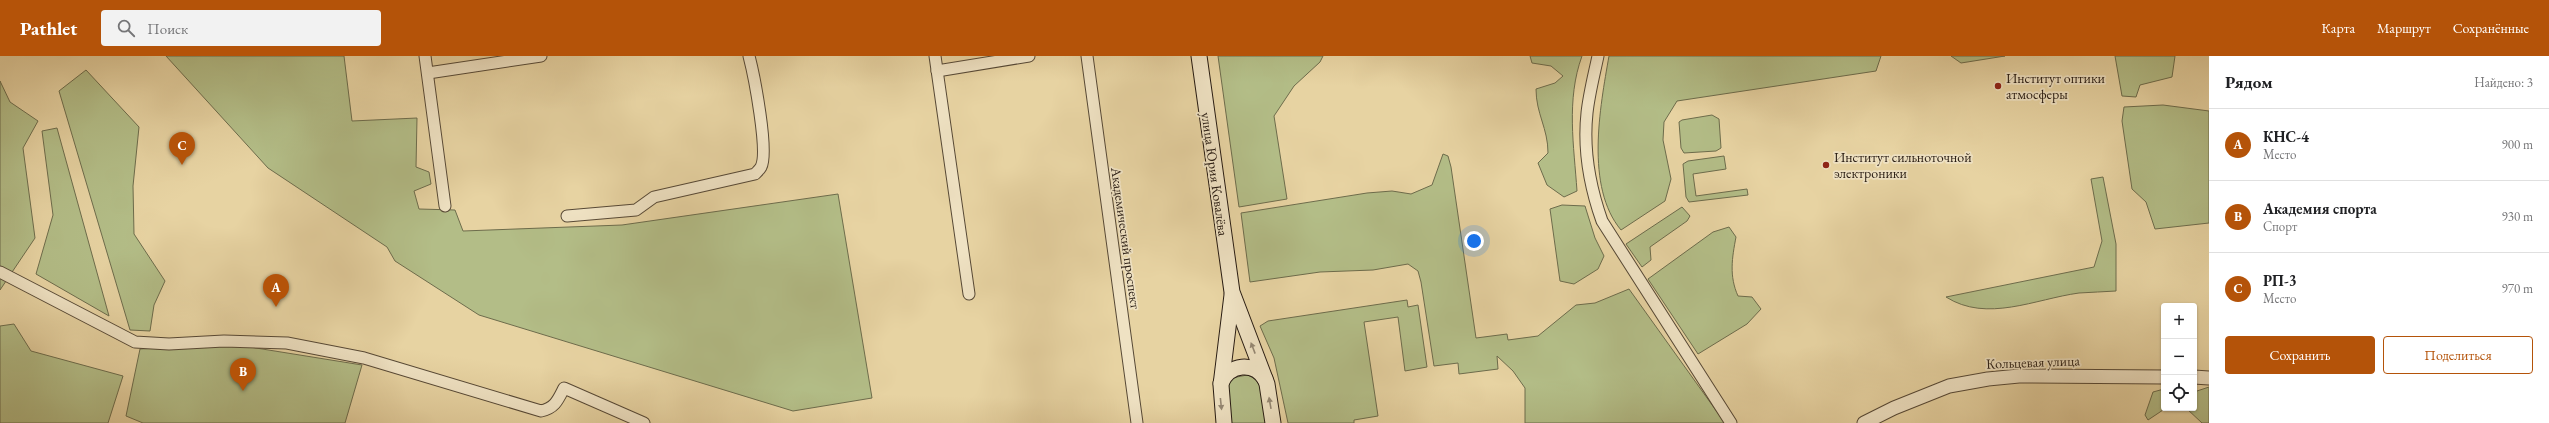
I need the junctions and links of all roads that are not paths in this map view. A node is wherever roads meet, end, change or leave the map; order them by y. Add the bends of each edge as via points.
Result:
1 (425, 56) edge
2 (541, 56) edge
3 (750, 56) edge
4 (935, 56) edge
5 (1029, 56) edge
6 (1087, 56) edge
7 (1199, 56) edge
8 (1598, 56) edge
9 (937, 71) junction
10 (428, 73) junction
11 (445, 206) dead end
12 (567, 216) dead end
13 (0, 272) edge
14 (1232, 292) junction
15 (969, 294) dead end
16 (2161, 377) edge
17 (2197, 377) edge
18 (2209, 378) edge
19 (1267, 384) junction
20 (1221, 385) junction
21 (644, 423) edge
22 (1137, 423) edge
23 (1223, 423) edge
24 (1273, 423) edge
25 (1731, 423) edge
26 (1864, 423) edge

1 - 10 street
2 - 10 street
3 - 12 street via 758,96 763,154 762,166 755,174 654,197 636,210
4 - 9 street
5 - 9 street
6 - 22 street, Академический проспект
7 - 14 main road, улица Юрия Ковалёва
8 - 25 street via 1587,114 1587,156 1591,188 1602,221
9 - 15 street
10 - 11 street
13 - 21 street via 135,342 287,343 364,358 541,411 549,410 556,404 564,388
19 -> 14 main road, улица Юрия Ковалёва
14 - 20 main road, улица Юрия Ковалёва
16 - 26 street, Кольцевая улица via 2019,376 1988,379 1949,386
17 - 18 street
19 - 20 main road via 1260,372 1240,367 1228,373
24 -> 19 main road, улица Юрия Ковалёва
20 -> 23 main road, улица Юрия Ковалёва

